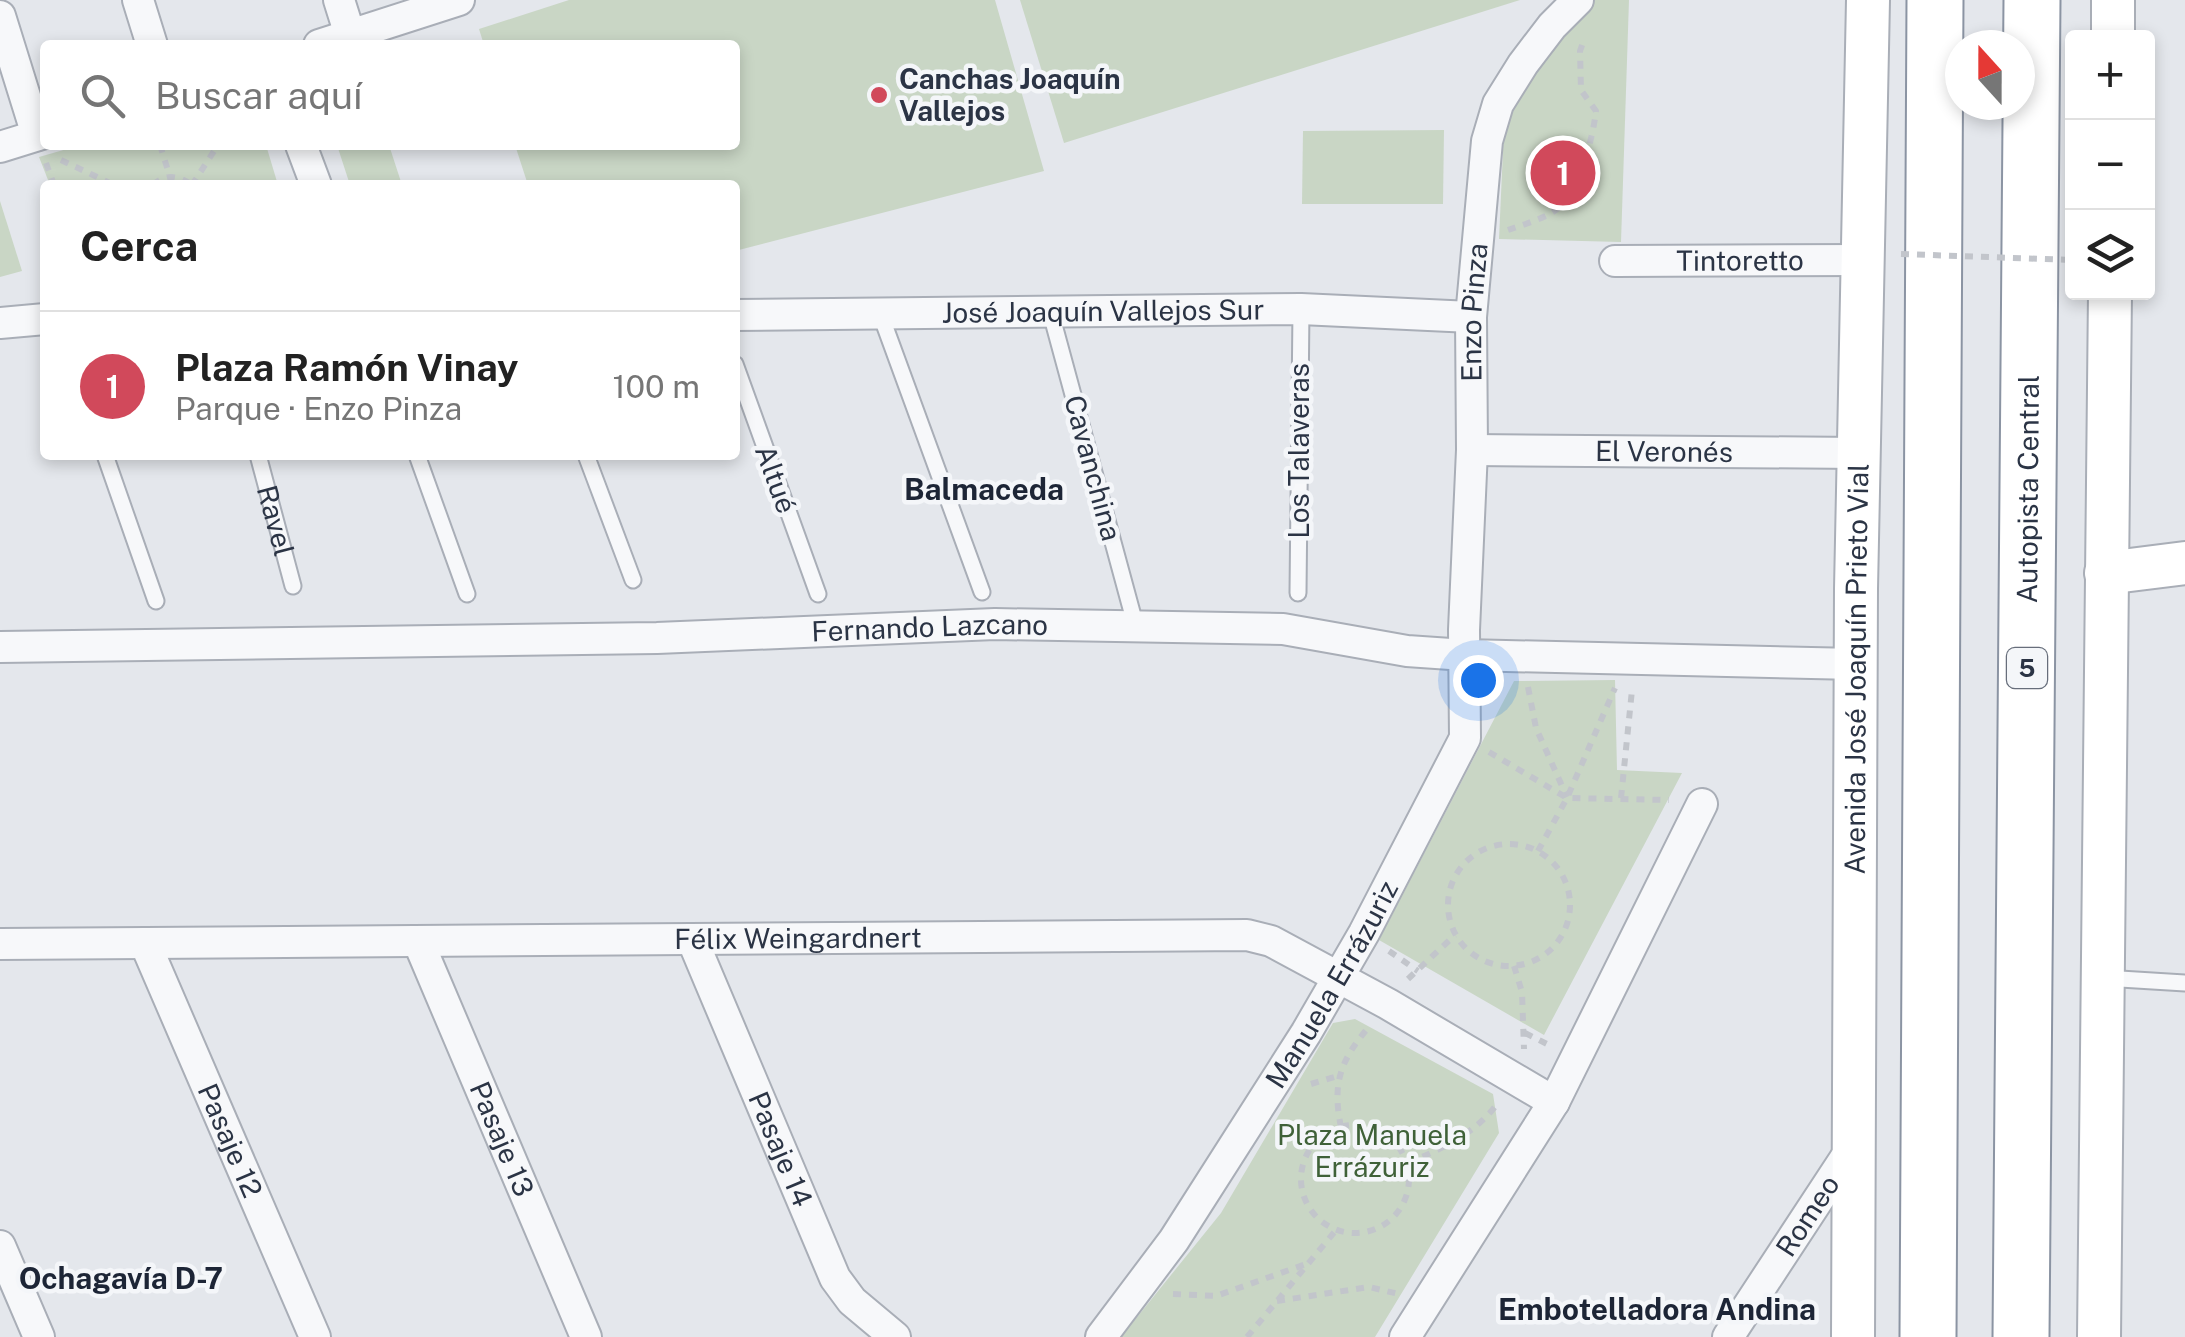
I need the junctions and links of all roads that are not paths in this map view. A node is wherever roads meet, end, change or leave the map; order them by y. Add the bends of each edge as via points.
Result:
1 (138, 0) edge
2 (339, 0) edge
3 (460, 0) edge
4 (1578, 0) edge
5 (1868, 0) edge
6 (1935, 0) edge
7 (2032, 0) edge
8 (2113, 0) edge
9 (0, 16) edge
10 (2113, 30) edge
11 (350, 35) junction
12 (150, 40) edge
13 (335, 40) edge
14 (40, 130) edge
15 (40, 142) edge
16 (0, 147) edge
17 (303, 150) edge
18 (314, 180) edge
19 (1883, 257) junction
20 (1615, 261) dead end
21 (2110, 300) edge
22 (1301, 309) junction
23 (1050, 310) junction
24 (880, 313) junction
25 (740, 316) edge
26 (1472, 317) junction
27 (40, 319) edge
28 (0, 322) edge
29 (740, 378) edge
30 (1472, 450) junction
31 (1859, 453) junction
32 (107, 460) edge
33 (259, 460) edge
34 (419, 460) edge
35 (588, 460) edge
36 (2185, 563) edge
37 (2106, 573) junction
38 (634, 580) dead end
39 (294, 586) dead end
40 (982, 592) dead end
41 (1298, 593) dead end
42 (466, 594) dead end
43 (818, 594) dead end
44 (156, 601) dead end
45 (1136, 626) junction
46 (0, 647) edge
47 (1465, 655) junction
48 (1856, 664) junction
49 (1699, 809) road end
50 (692, 939) junction
51 (418, 941) junction
52 (144, 943) junction
53 (0, 944) edge
54 (1336, 976) junction
55 (2103, 978) junction
56 (2185, 982) edge
57 (1554, 1102) junction
58 (1854, 1145) junction
59 (0, 1246) edge
60 (39, 1337) edge
61 (316, 1337) edge
62 (586, 1337) edge
63 (895, 1337) edge
64 (1101, 1337) edge
65 (1405, 1337) edge
66 (1728, 1337) edge
67 (1852, 1337) edge
68 (1928, 1337) edge
69 (2021, 1337) edge
70 (2099, 1337) edge

1 - 12 street
2 - 11 street
3 - 11 street
4 - 26 street, Enzo Pinza via 1542,38 1498,104 1487,140
5 - 19 main road, Avenida José Joaquín Prieto Vial
6 - 68 highway
7 - 69 highway, Autopista Central / 5
8 - 10 main road
9 - 14 street
11 - 13 street
15 - 16 street
17 - 18 street
19 - 20 street, Tintoretto
19 - 31 main road, Avenida José Joaquín Prieto Vial
21 - 37 main road
22 - 23 street, José Joaquín Vallejos Sur
22 - 26 street, José Joaquín Vallejos Sur
22 - 41 lane, Los Talaveras
23 - 24 street, José Joaquín Vallejos Sur
23 - 45 lane, Cavanchina
24 - 25 street, José Joaquín Vallejos Sur
24 - 40 lane
26 - 30 street, Enzo Pinza
27 - 28 street
29 - 43 lane, Altué
30 - 31 street, El Veronés
30 - 47 street, Enzo Pinza
31 - 48 main road, Avenida José Joaquín Prieto Vial
32 - 44 lane
33 - 39 lane, Ravel
34 - 42 lane
35 - 38 lane
36 - 37 main road
37 - 55 main road
45 - 46 street, Fernando Lazcano
45 - 47 street, Fernando Lazcano via 1283,629
47 - 48 street, Fernando Lazcano
47 - 54 street, Manuela Errázuriz via 1465,738
48 - 58 main road, Avenida José Joaquín Prieto Vial
49 - 57 street
50 - 51 street, Félix Weingardnert
50 - 54 street, Félix Weingardnert via 1247,935 1272,941
50 - 63 street, Pasaje 14 via 835,1278 852,1302
51 - 52 street, Félix Weingardnert
51 - 62 street, Pasaje 13
52 - 53 street, Félix Weingardnert
52 - 61 street, Pasaje 12
54 - 57 street, Félix Weingardnert
54 - 64 street, Manuela Errázuriz via 1227,1160
55 - 56 lane
55 - 70 main road
57 - 65 street
58 - 66 street, Romeo
58 - 67 main road, Avenida José Joaquín Prieto Vial
59 - 60 street

